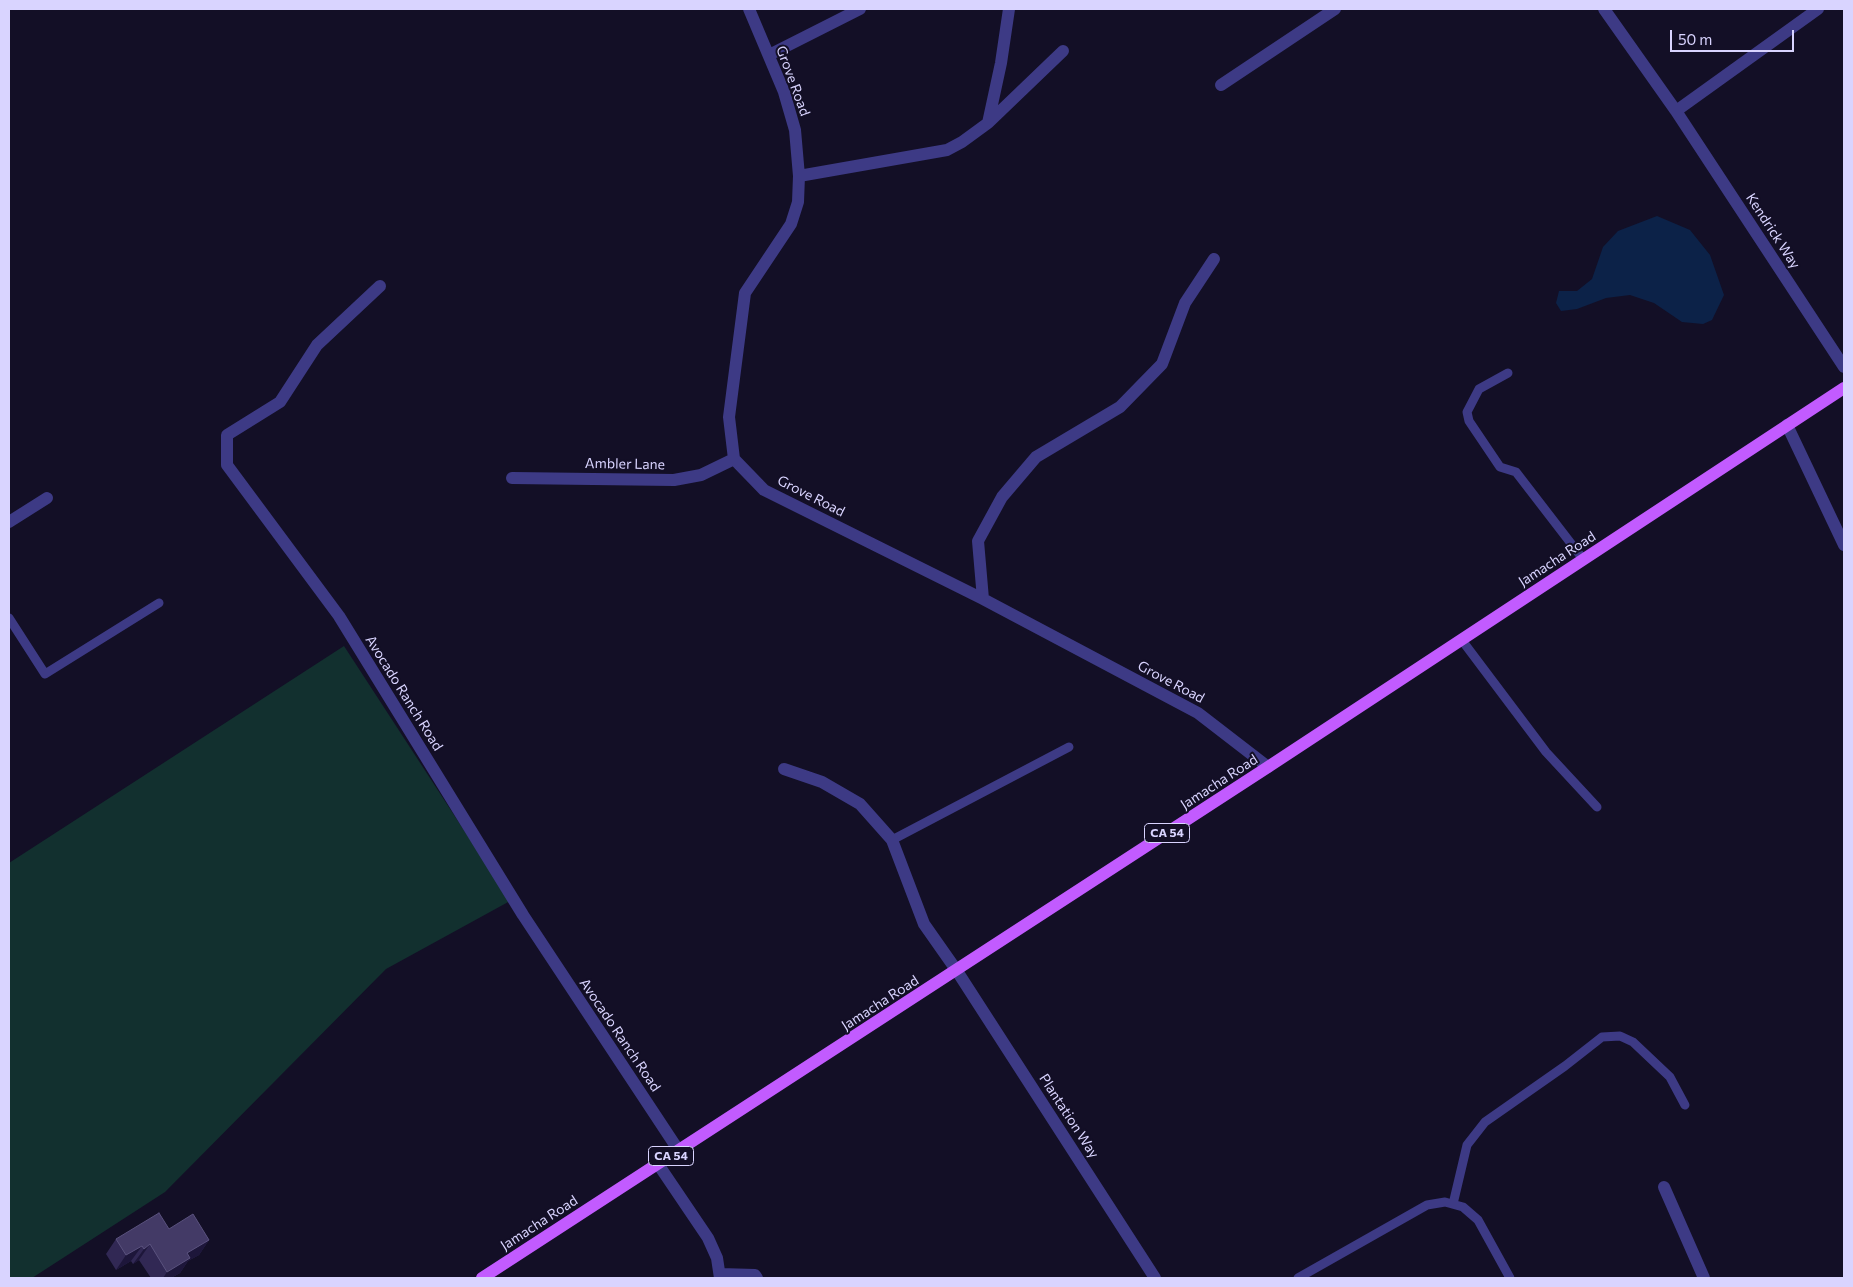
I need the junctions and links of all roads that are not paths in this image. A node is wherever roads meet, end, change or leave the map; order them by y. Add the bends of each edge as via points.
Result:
1 (749, 9) edge
2 (860, 9) edge
3 (1009, 9) edge
4 (1336, 9) edge
5 (1604, 9) edge
6 (1818, 9) edge
7 (1062, 51) dead end
8 (769, 55) junction
9 (1221, 85) dead end
10 (1676, 111) junction
11 (988, 123) junction
12 (799, 176) junction
13 (1214, 259) dead end
14 (380, 286) dead end
15 (1844, 367) edge
16 (1508, 373) dead end
17 (1844, 388) edge
18 (1787, 425) junction
19 (734, 459) junction
20 (512, 478) dead end
21 (47, 498) dead end
22 (9, 522) edge
23 (1844, 545) edge
24 (1583, 559) junction
25 (983, 599) junction
26 (159, 603) dead end
27 (9, 618) edge
28 (1461, 639) junction
29 (1069, 747) dead end
30 (1268, 767) junction
31 (784, 769) dead end
32 (1596, 807) dead end
33 (892, 840) junction
34 (957, 971) junction
35 (1686, 1105) dead end
36 (679, 1151) junction
37 (658, 1164) junction
38 (1664, 1187) dead end
39 (1453, 1204) junction
40 (720, 1276) edge
41 (482, 1278) edge
42 (757, 1278) edge
43 (1155, 1278) edge
44 (1298, 1278) edge
45 (1510, 1278) edge
46 (1704, 1278) edge

1 - 8 street, Grove Road
2 - 8 street
3 - 11 street
4 - 9 street
5 - 10 street, Kendrick Way
6 - 10 street
7 - 11 street
8 - 12 street, Grove Road via 795,130
10 - 15 street, Kendrick Way
11 - 12 street via 948,150
12 - 19 street, Grove Road via 798,202 791,224 745,293 729,417
13 - 25 street via 1185,303 1162,364 1120,407 1036,457 1002,497 978,540
14 - 36 street, Avocado Ranch Road via 317,345 280,402 227,435 226,465 339,616 523,915
16 - 24 lane via 1478,390 1467,412 1469,421 1500,467 1516,472
17 - 18 main road, Jamacha Road
18 - 23 street
18 - 24 main road, Jamacha Road
19 - 20 street, Ambler Lane via 701,475 674,480
19 - 25 street, Grove Road via 764,490
21 - 22 street
24 - 28 main road, Jamacha Road
25 - 30 street, Grove Road via 1198,713
26 - 27 lane via 46,674
28 - 30 main road, Jamacha Road / CA 54
28 - 32 lane via 1546,752
29 - 33 lane
30 - 34 main road, Jamacha Road / CA 54
31 - 33 street via 822,782 860,804
33 - 34 street, Plantation Way via 924,924
34 - 36 main road, Jamacha Road / CA 54
34 - 43 street, Plantation Way
35 - 39 lane via 1670,1077 1633,1042 1620,1036 1602,1037 1485,1122 1466,1146
36 - 37 main road, Jamacha Road / CA 54
37 - 40 street via 708,1238 717,1258
37 - 41 main road, Jamacha Road / CA 54
38 - 46 street
39 - 44 lane via 1427,1205
39 - 45 lane via 1463,1207 1478,1220
40 - 42 street via 755,1275

